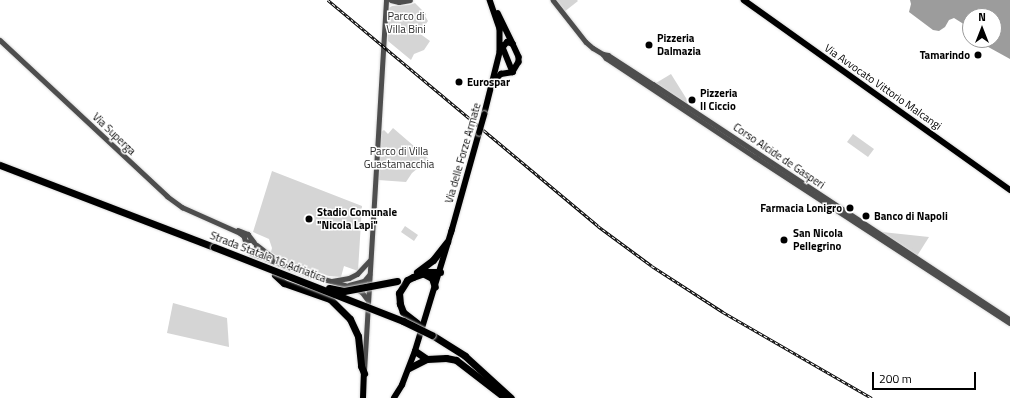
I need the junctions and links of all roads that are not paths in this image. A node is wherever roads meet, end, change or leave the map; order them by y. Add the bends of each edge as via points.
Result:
1 (386, 0) edge
2 (391, 0) edge
3 (410, 0) edge
4 (491, 0) edge
5 (553, 0) edge
6 (744, 0) edge
7 (0, 40) edge
8 (512, 44) junction
9 (502, 46) junction
10 (519, 58) junction
11 (510, 63) junction
12 (513, 72) junction
13 (493, 82) junction
14 (0, 165) edge
15 (0, 170) edge
16 (1010, 190) edge
17 (151, 226) junction
18 (225, 226) junction
19 (452, 229) junction
20 (447, 242) junction
21 (246, 243) junction
22 (255, 243) junction
23 (213, 249) junction
24 (252, 253) junction
25 (915, 259) junction
26 (370, 260) junction
27 (443, 260) junction
28 (280, 263) junction
29 (423, 271) junction
30 (440, 272) junction
31 (357, 274) junction
32 (275, 275) junction
33 (369, 275) junction
34 (330, 282) junction
35 (344, 285) junction
36 (435, 287) junction
37 (368, 300) junction
38 (1010, 319) edge
39 (1010, 323) edge
40 (433, 336) junction
41 (415, 351) junction
42 (427, 359) junction
43 (409, 368) junction
44 (364, 373) junction
45 (363, 397) edge
46 (394, 398) edge
47 (506, 398) edge

1 - 26 street
2 - 3 street
4 - 8 main road
4 - 9 main road via 500,29
5 - 25 street, Corso Alcide de Gasperi via 586,42 606,58 652,85
6 - 16 main road, Via Avvocato Vittorio Malcangi
7 - 18 street, Via Superga via 167,196 182,207
8 - 9 main road via 507,42
8 - 10 main road
9 - 11 main road
9 - 13 main road, Via delle Forze Armate
10 - 11 main road via 516,63
10 - 12 main road
11 - 12 main road
12 - 13 main road via 501,74
13 - 19 main road, Via delle Forze Armate, bridge
14 - 17 highway, Strada Statale 16 Adriatica
15 - 17 highway, Strada Statale 16 Adriatica
17 - 23 highway, Strada Statale 16 Adriatica
18 - 21 street, Via Superga via 244,236
18 - 22 street, Via Superga via 248,234
19 - 20 main road, Via delle Forze Armate
19 - 27 main road, Via delle Forze Armate
20 - 27 main road, Via delle Forze Armate
20 - 29 highway
21 - 22 street
21 - 24 street, Via Superga via 245,251
22 - 24 street via 256,250
22 - 28 street, Via Superga
23 - 29 highway, bridge via 333,290 344,291 397,281
23 - 32 highway, Strada Statale 16 Adriatica
23 - 40 highway, Strada Statale 16 Adriatica, bridge via 402,321
24 - 28 street, Via Superga
25 - 38 street
25 - 39 street
26 - 31 street
26 - 33 street
27 - 30 main road, Via delle Forze Armate
28 - 34 street, Via Superga
29 - 30 highway via 432,267
29 - 36 highway via 432,278
29 - 40 highway via 407,280 399,293 400,304 403,312
30 - 36 main road, Via delle Forze Armate
31 - 33 street
31 - 34 street
32 - 40 highway, Strada Statale 16 Adriatica
32 - 44 highway via 284,282 330,299 336,304 356,327
33 - 35 street, Via Superga via 355,284
33 - 37 street
34 - 35 street, Via Superga
35 - 37 street, Via Superga via 362,292
36 - 41 main road, Via delle Forze Armate
37 - 44 street
40 - 47 highway, Strada Statale 16 Adriatica
40 - 47 highway, Strada Statale 16 Adriatica via 465,356
41 - 42 highway
41 - 43 main road, Via delle Forze Armate
42 - 43 highway
42 - 47 highway via 456,360
43 - 46 main road, Via delle Forze Armate
44 - 45 main road

